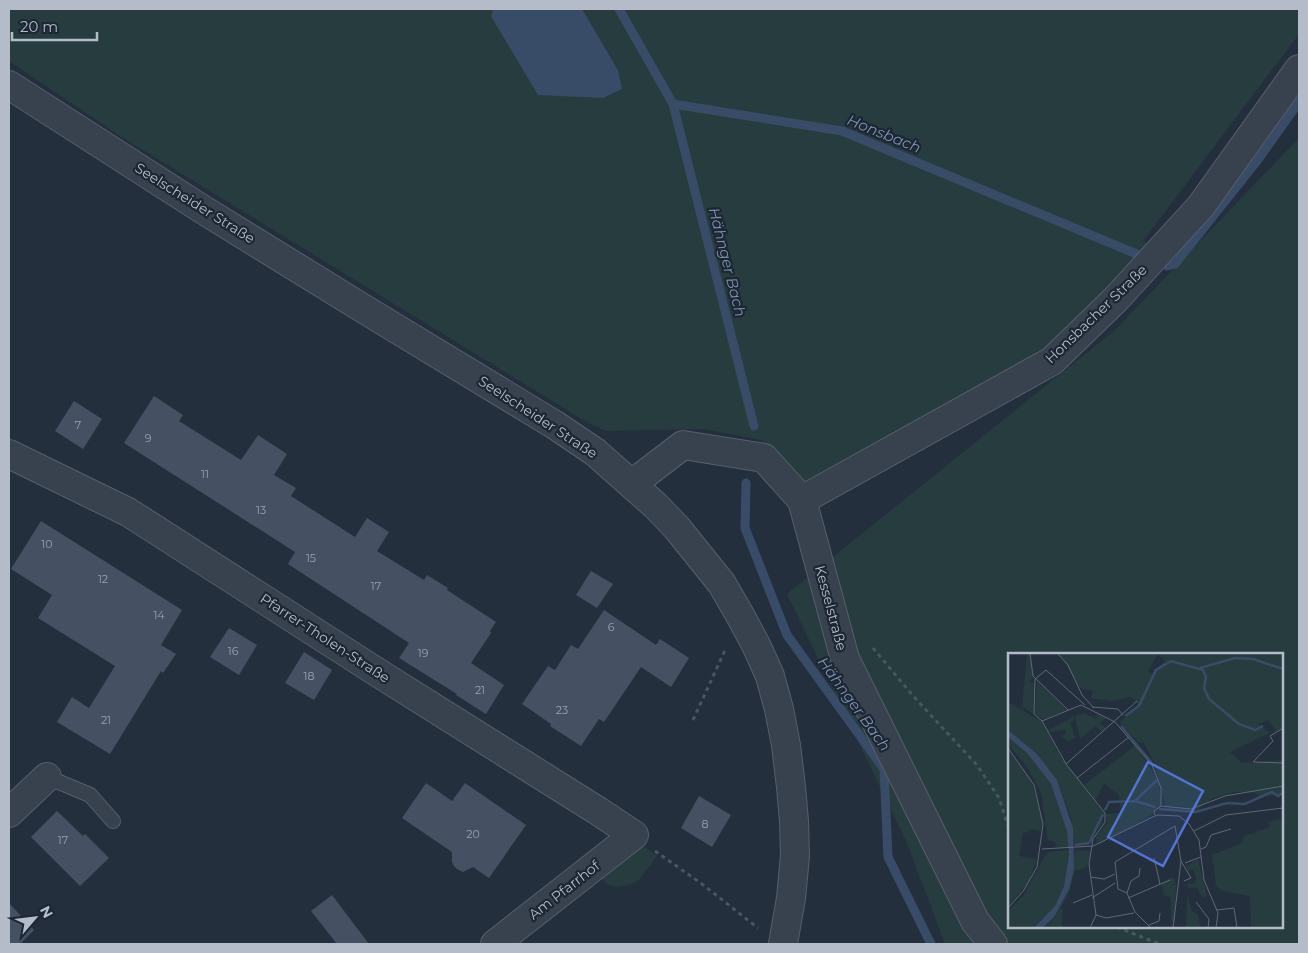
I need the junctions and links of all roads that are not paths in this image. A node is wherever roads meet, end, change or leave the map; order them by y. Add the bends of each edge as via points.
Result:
1 (1299, 69) edge
2 (9, 86) edge
3 (9, 454) edge
4 (632, 484) junction
5 (802, 500) junction
6 (47, 777) joint
7 (9, 813) edge
8 (113, 821) dead end
9 (634, 835) joint
10 (773, 939) edge
11 (495, 944) edge
12 (993, 944) edge

1 - 5 street, Honsbacher Straße via 1201,206 1116,299 1052,361
2 - 4 street, Seelscheider Straße via 202,209 555,425 595,452
3 - 9 street, Pfarrer-Tholen-Straße via 128,512
4 - 5 street, Kesselstraße via 683,445 764,458
4 - 10 street, Seelscheider Straße via 672,523 722,584 770,676 786,745 795,856 791,898
5 - 12 street, Kesselstraße via 845,659 975,921
6 - 7 street
6 - 8 lane via 90,794
9 - 11 street, Am Pfarrhof

